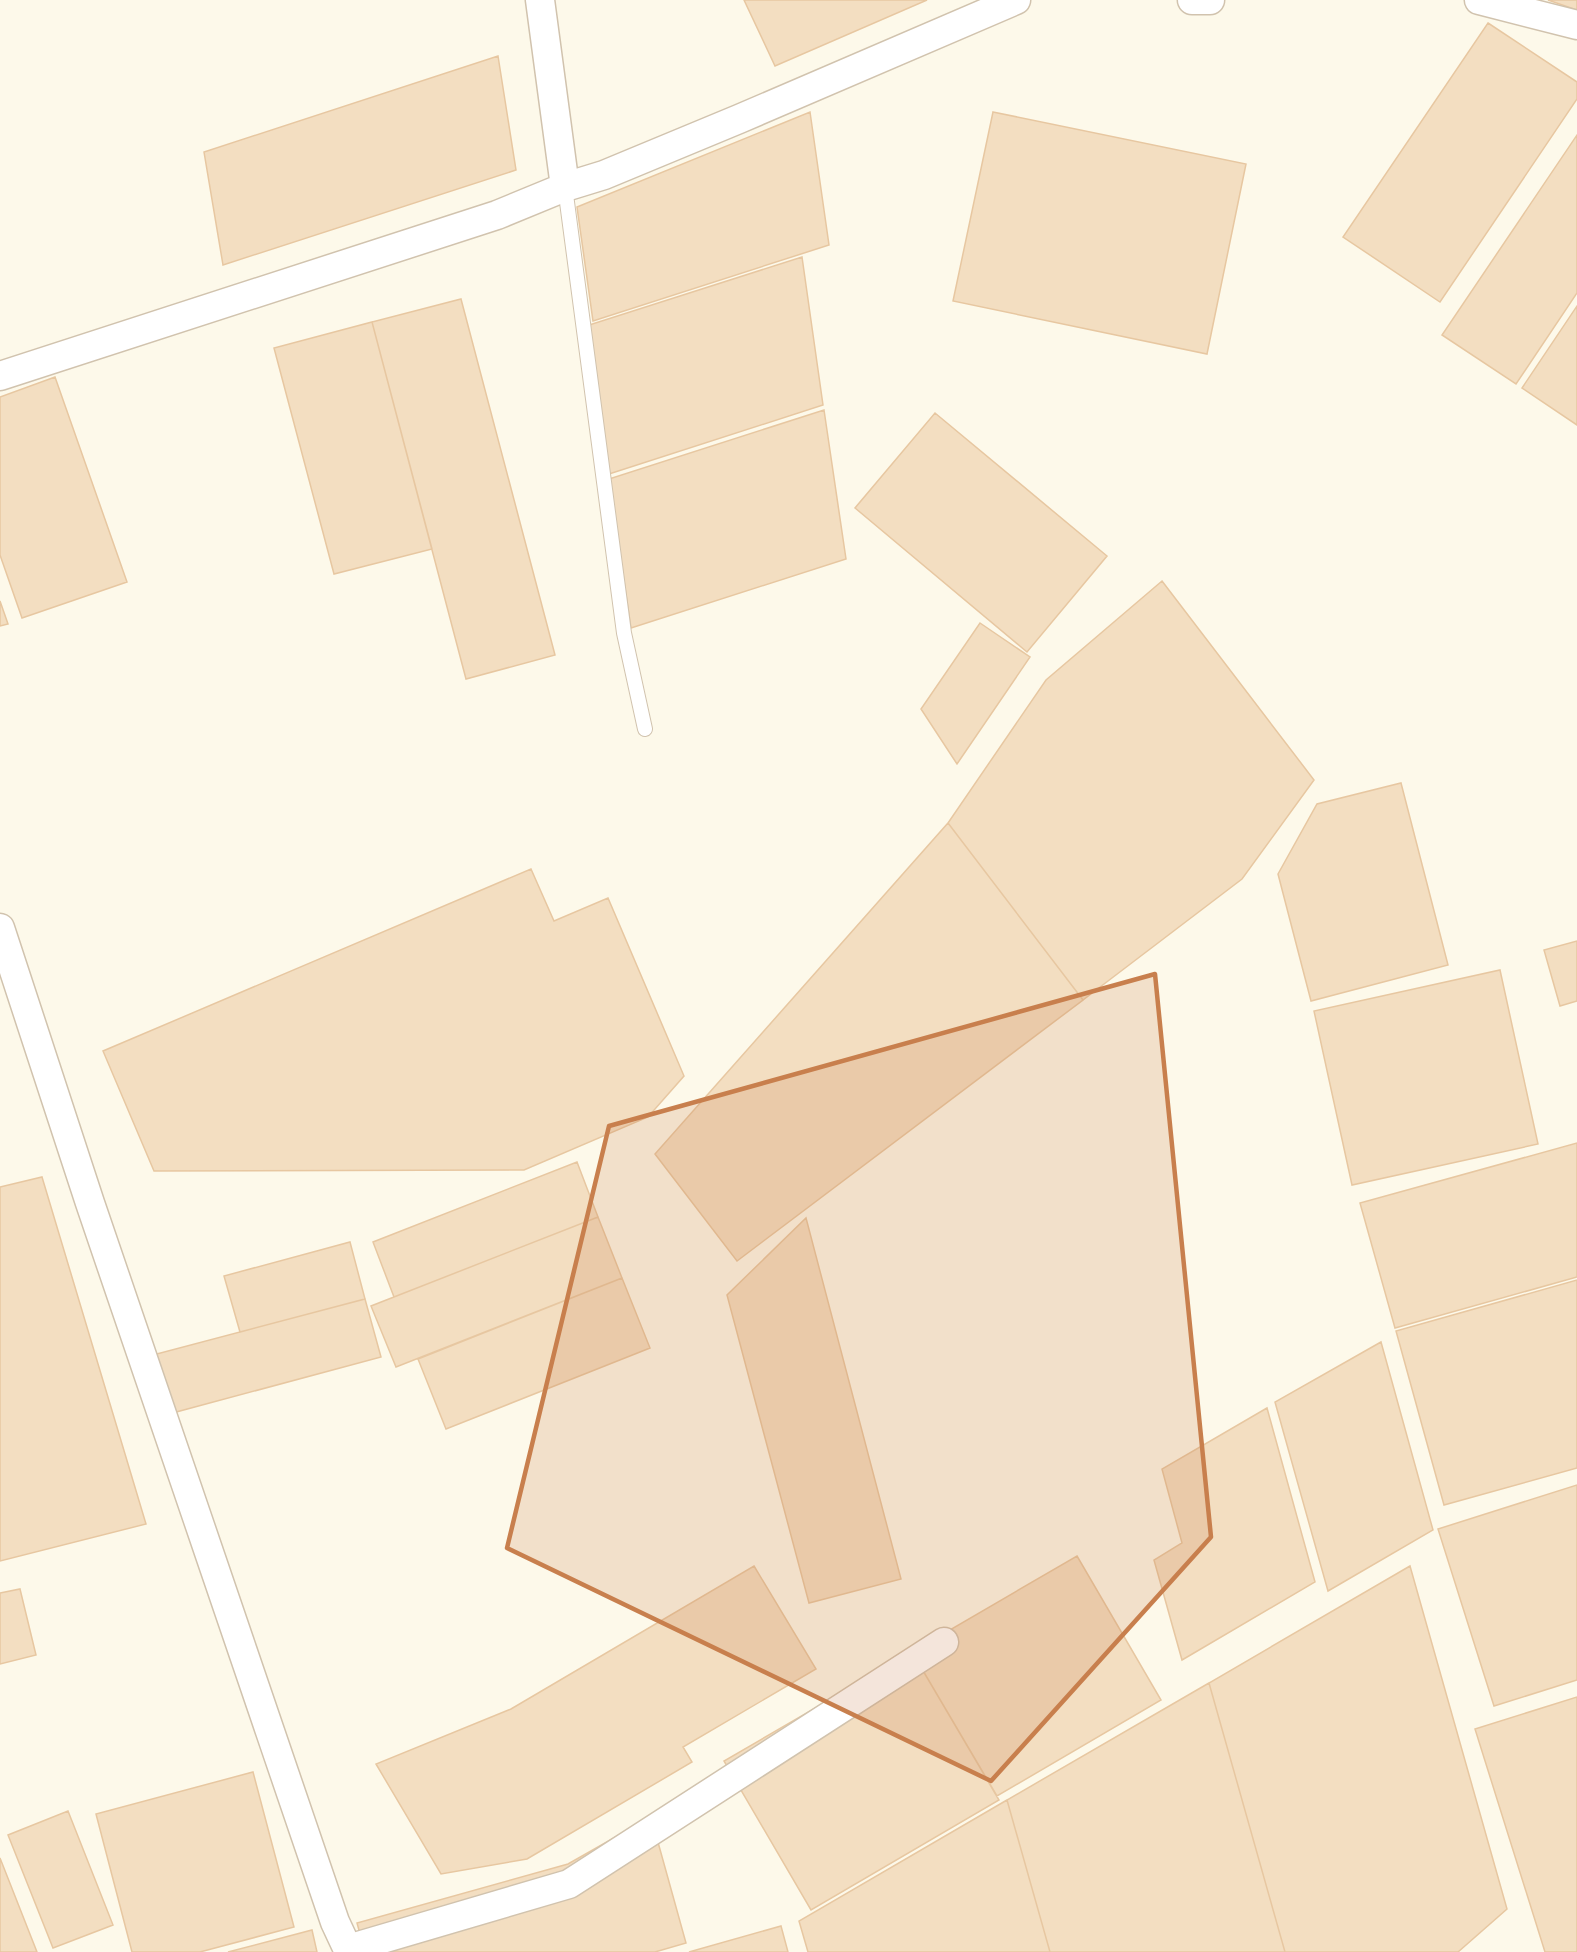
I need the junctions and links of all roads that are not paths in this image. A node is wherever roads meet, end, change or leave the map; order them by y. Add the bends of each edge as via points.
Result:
1 (540, 0) edge
2 (1016, 0) edge
3 (1192, 0) edge
4 (1210, 0) edge
5 (1479, 0) edge
6 (1577, 26) edge
7 (565, 187) junction
8 (0, 376) edge
9 (645, 729) dead end
10 (0, 928) edge
11 (944, 1642) dead end
12 (348, 1950) edge

1 - 7 street
2 - 7 street via 729,124
3 - 4 street
5 - 6 street
7 - 8 street via 497,215
7 - 9 lane via 624,633
10 - 12 street via 93,1214 331,1911
11 - 12 street via 569,1884

